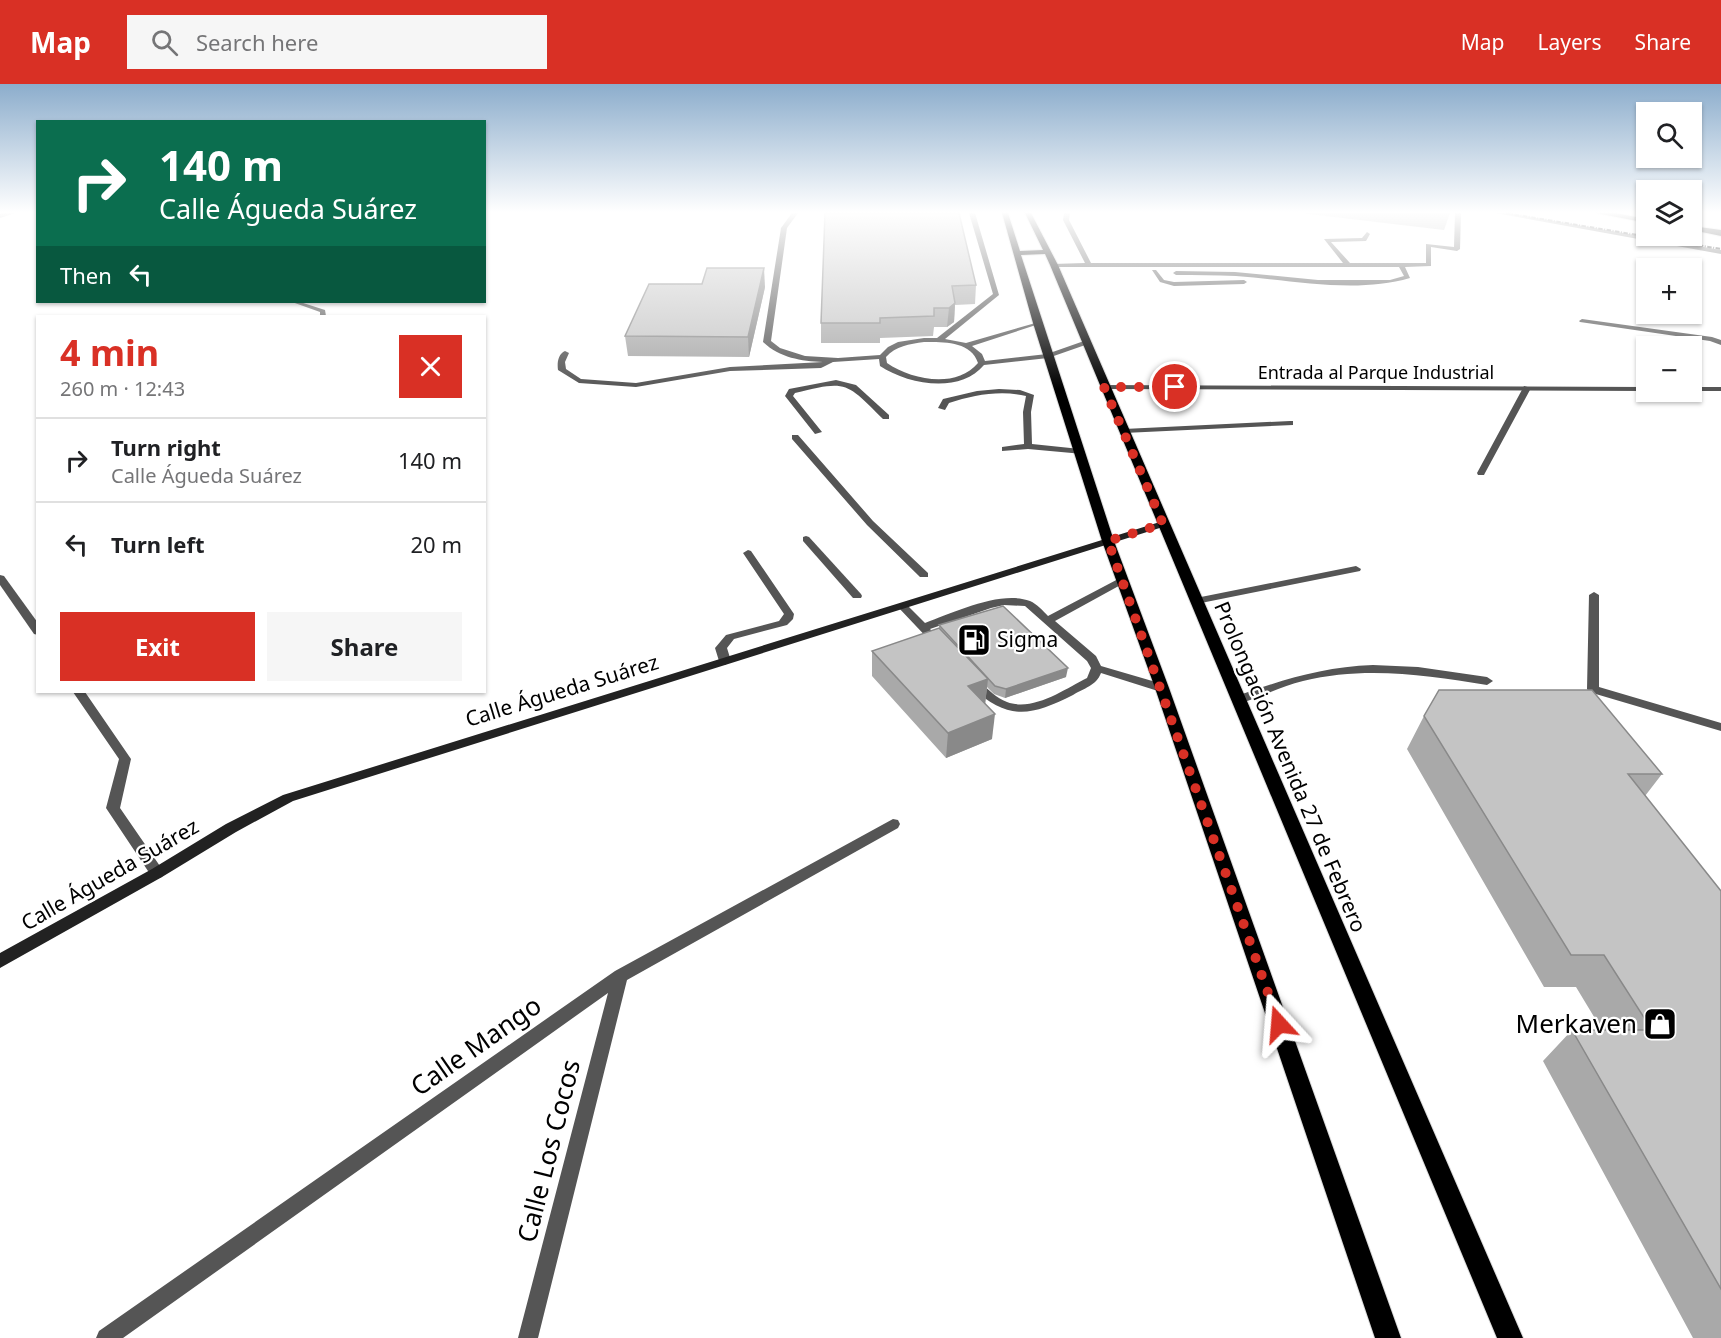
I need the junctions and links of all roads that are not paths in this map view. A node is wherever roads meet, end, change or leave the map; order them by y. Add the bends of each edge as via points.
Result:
1 (1154, 271) edge
2 (775, 272) edge
3 (989, 272) edge
4 (1022, 272) edge
5 (1057, 272) edge
6 (1168, 272) edge
7 (1405, 272) edge
8 (1288, 280) junction
9 (299, 303) edge
10 (323, 315) edge
11 (1582, 321) dead end
12 (1037, 323) junction
13 (939, 340) junction
14 (1088, 343) junction
15 (1721, 343) edge
16 (965, 346) junction
17 (565, 353) dead end
18 (1048, 356) junction
19 (882, 357) junction
20 (834, 359) junction
21 (982, 363) junction
22 (1104, 387) junction
23 (1527, 388) junction
24 (1636, 389) edge
25 (1702, 389) edge
26 (1721, 389) edge
27 (942, 408) dead end
28 (886, 417) dead end
29 (1290, 423) dead end
30 (1124, 431) junction
31 (818, 432) dead end
32 (795, 437) dead end
33 (1028, 446) junction
34 (1005, 449) dead end
35 (1080, 452) junction
36 (1481, 473) dead end
37 (1163, 524) junction
38 (806, 539) dead end
39 (1108, 541) junction
40 (748, 553) dead end
41 (1356, 569) dead end
42 (924, 575) dead end
43 (0, 578) edge
44 (1122, 580) junction
45 (1594, 595) dead end
46 (857, 596) dead end
47 (1196, 601) junction
48 (902, 606) junction
49 (1047, 621) junction
50 (924, 627) junction
51 (36, 629) edge
52 (946, 651) edge
53 (725, 661) junction
54 (1097, 668) junction
55 (968, 675) edge
56 (1487, 681) dead end
57 (1162, 688) junction
58 (80, 693) edge
59 (1238, 700) junction
60 (1721, 727) edge
61 (893, 824) dead end
62 (157, 873) junction
63 (0, 961) edge
64 (620, 976) junction
65 (106, 1338) edge
66 (528, 1338) edge
67 (1388, 1338) edge
68 (1510, 1338) edge

1 - 8 street via 1162,281 1174,284
2 - 20 street via 767,342 793,357
3 - 13 street via 996,295
4 - 12 main road
5 - 14 main road, Prolongación Avenida 27 de Febrero
6 - 8 street
7 - 8 street via 1408,277 1390,282
9 - 10 street via 318,308
11 - 15 street
12 - 16 street
12 - 18 main road
13 - 16 street
13 - 19 street via 909,342
14 - 18 street
14 - 22 main road, Prolongación Avenida 27 de Febrero
16 - 21 street via 978,353
17 - 20 street via 562,370 579,381 636,385 730,369 822,366
18 - 21 street
18 - 35 main road
19 - 20 street
19 - 21 street via 891,371 922,380 958,378 972,373
22 - 23 street, Entrada al Parque Industrial
22 - 30 main road, Prolongación Avenida 27 de Febrero
23 - 24 street, Entrada al Parque Industrial
23 - 36 street
25 - 26 street
27 - 33 street via 946,401 968,394 1014,390 1030,395
28 - 31 street via 850,384 835,380 792,390 789,396
29 - 30 street
30 - 37 main road, Prolongación Avenida 27 de Febrero
32 - 42 street via 870,523
33 - 34 street
33 - 35 street
35 - 39 main road
37 - 39 street, Calle Águeda Suárez
37 - 47 main road, Prolongación Avenida 27 de Febrero
38 - 46 street
39 - 44 main road
39 - 48 street, Calle Águeda Suárez
40 - 53 street via 789,614 788,619 730,637 721,648
41 - 47 street
43 - 51 street
44 - 49 street
44 - 57 main road
45 - 60 street via 1593,689
47 - 59 main road, Prolongación Avenida 27 de Febrero
48 - 50 street
48 - 53 street, Calle Águeda Suárez
49 - 50 street via 1028,604 1012,600
49 - 54 street via 1092,659
50 - 52 street
53 - 62 street, Calle Águeda Suárez via 288,798
54 - 55 street via 1092,680 1029,709 999,705
54 - 57 street
56 - 59 street via 1409,669 1353,668 1303,677
57 - 67 main road
58 - 62 street via 125,759 113,808
59 - 68 main road, Prolongación Avenida 27 de Febrero
61 - 64 street, Calle Mango
62 - 63 street, Calle Águeda Suárez
64 - 65 street, Calle Mango
64 - 66 street, Calle Los Cocos

